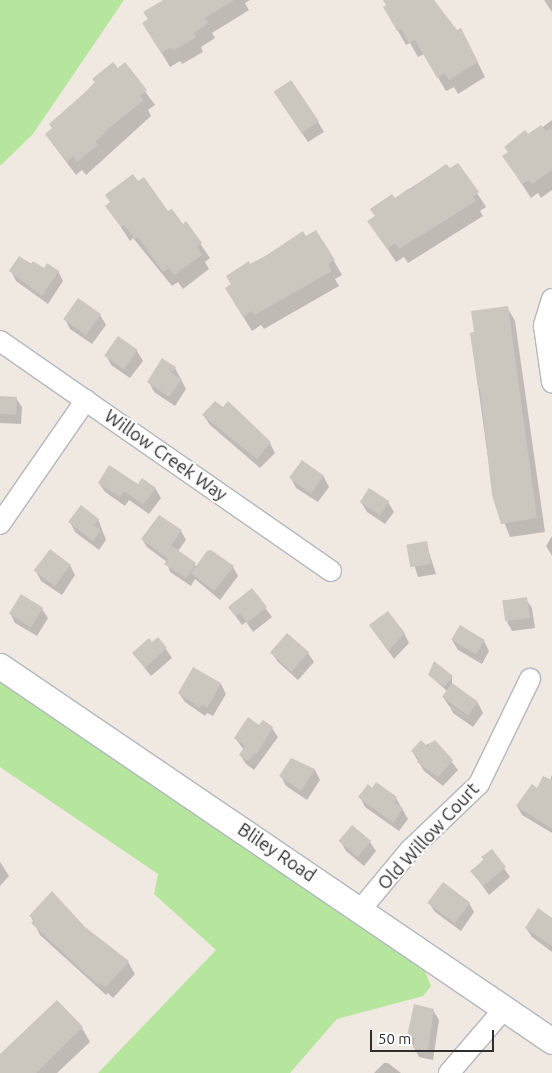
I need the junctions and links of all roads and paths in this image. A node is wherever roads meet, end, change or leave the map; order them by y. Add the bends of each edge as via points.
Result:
1 (550, 302) edge
2 (0, 341) edge
3 (552, 382) edge
4 (86, 400) junction
5 (0, 524) edge
6 (331, 571) dead end
7 (0, 666) edge
8 (530, 679) dead end
9 (361, 909) junction
10 (504, 1009) junction
11 (552, 1041) edge
12 (449, 1073) edge

1 - 3 street via 544,326
2 - 4 street, Willow Creek Way
4 - 5 street
4 - 6 street, Willow Creek Way
7 - 9 street, Bliley Road
8 - 9 street, Old Willow Court via 479,784 410,850
9 - 10 street, Bliley Road
10 - 11 street, Bliley Road
10 - 12 street

